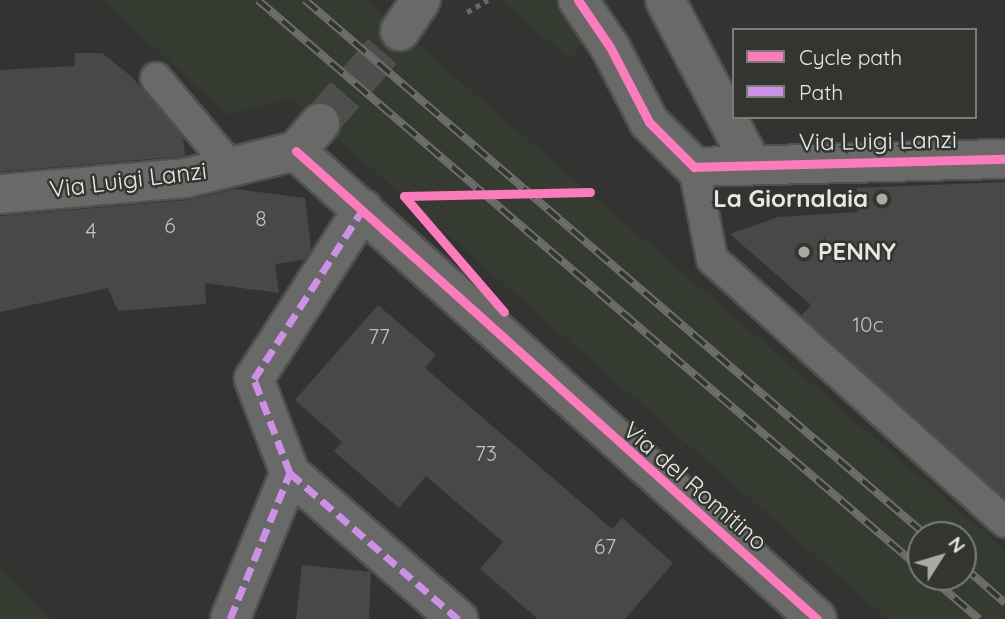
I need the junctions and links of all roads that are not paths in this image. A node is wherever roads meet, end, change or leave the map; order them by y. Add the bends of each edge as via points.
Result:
1 (578, 0) edge
2 (665, 0) edge
3 (156, 78) dead end
4 (1005, 159) edge
5 (751, 163) junction
6 (230, 166) junction
7 (694, 167) junction
8 (0, 194) edge
9 (363, 209) junction
10 (290, 473) junction
11 (1005, 522) edge
12 (230, 619) edge
13 (458, 619) edge
14 (817, 619) edge

1 - 7 street via 610,47 649,122
2 - 5 street
3 - 6 lane
4 - 5 street, Via Luigi Lanzi
5 - 7 street, Via Luigi Lanzi
6 - 8 street, Via Luigi Lanzi via 186,178
6 - 9 street, Via Luigi Lanzi via 308,137
7 - 11 lane via 712,259
9 - 10 street via 254,379
9 - 14 street, Via del Romitino via 488,329
10 - 12 street
10 - 13 street

